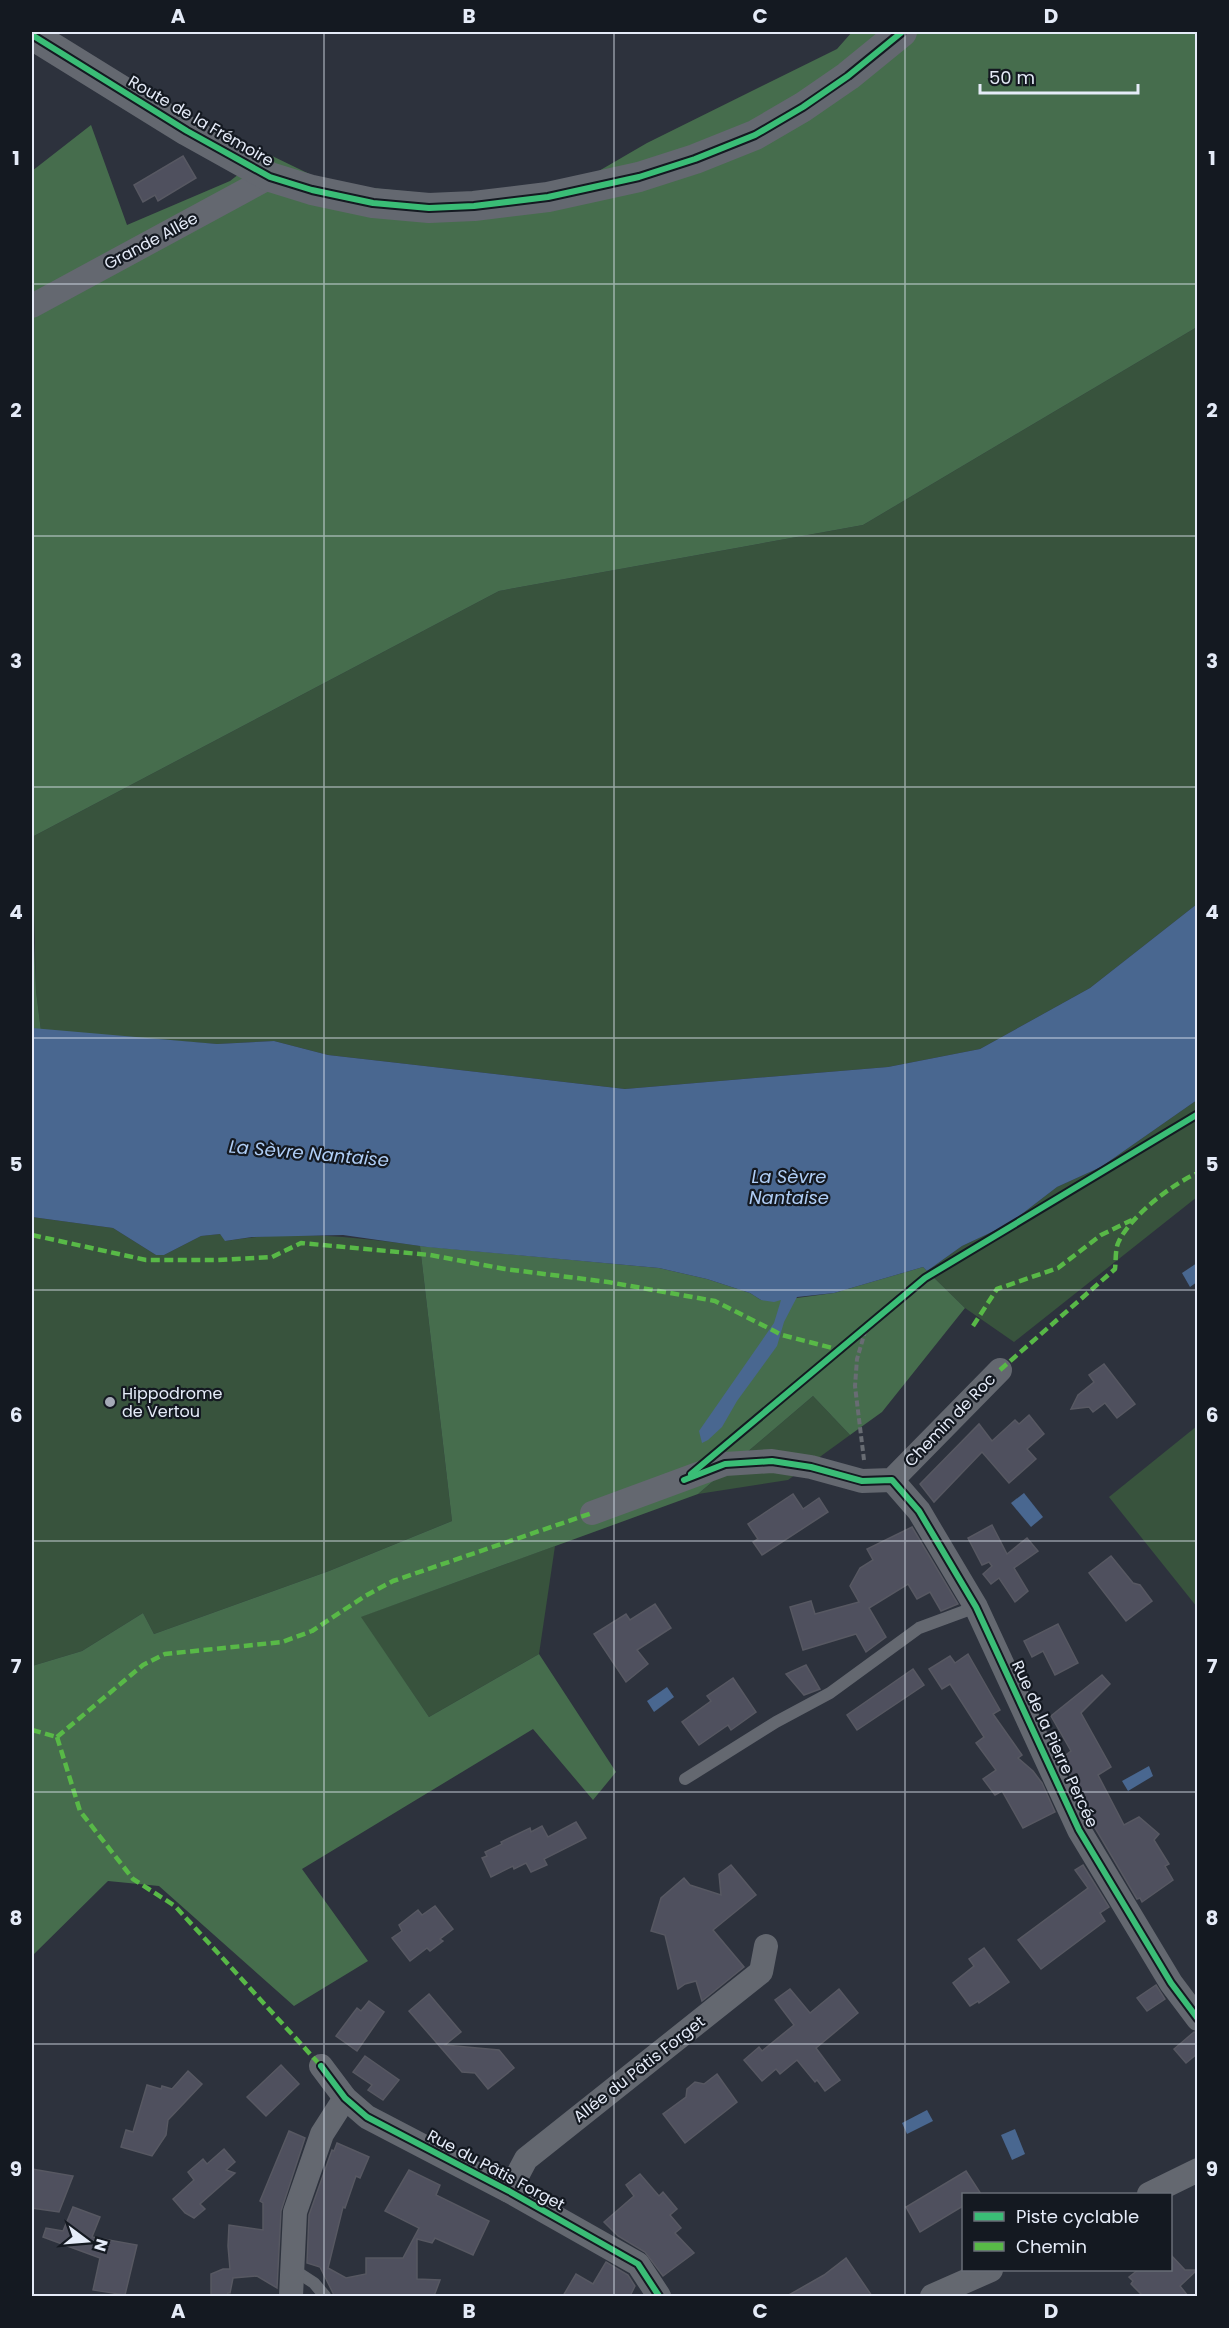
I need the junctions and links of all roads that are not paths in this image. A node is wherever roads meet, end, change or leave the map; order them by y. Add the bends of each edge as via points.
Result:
1 (902, 32) edge
2 (32, 35) edge
3 (270, 177) junction
4 (32, 306) edge
5 (1000, 1370) dead end
6 (892, 1480) junction
7 (592, 1513) dead end
8 (976, 1607) junction
9 (686, 1779) dead end
10 (766, 1946) dead end
11 (1197, 2019) edge
12 (321, 2066) dead end
13 (345, 2098) junction
14 (1197, 2170) edge
15 (509, 2191) junction
16 (1151, 2193) edge
17 (294, 2270) junction
18 (989, 2271) edge
19 (291, 2296) edge
20 (325, 2296) edge
21 (659, 2296) edge
22 (932, 2296) edge

1 - 3 street, Route de la Frémoire via 848,76 755,135 639,177 548,197 429,208 373,203
2 - 3 street, Route de la Frémoire via 187,131
3 - 4 street, Grande Allée
5 - 6 street, Chemin de Roc
6 - 7 street, Chemin de Roc via 862,1481 772,1461 726,1464
6 - 8 street, Rue de la Pierre Percée via 919,1511
8 - 9 lane via 919,1628 830,1693
8 - 11 street, Rue de la Pierre Percée via 1079,1830
10 - 15 street, Allée du Pâtis Forget via 761,1972 526,2158
12 - 13 street, Rue du Pâtis Forget
13 - 15 street, Rue du Pâtis Forget via 367,2117
13 - 17 street via 322,2134 295,2212
14 - 16 street
15 - 21 street, Rue du Pâtis Forget via 638,2264
17 - 19 street
17 - 20 lane
18 - 22 street

